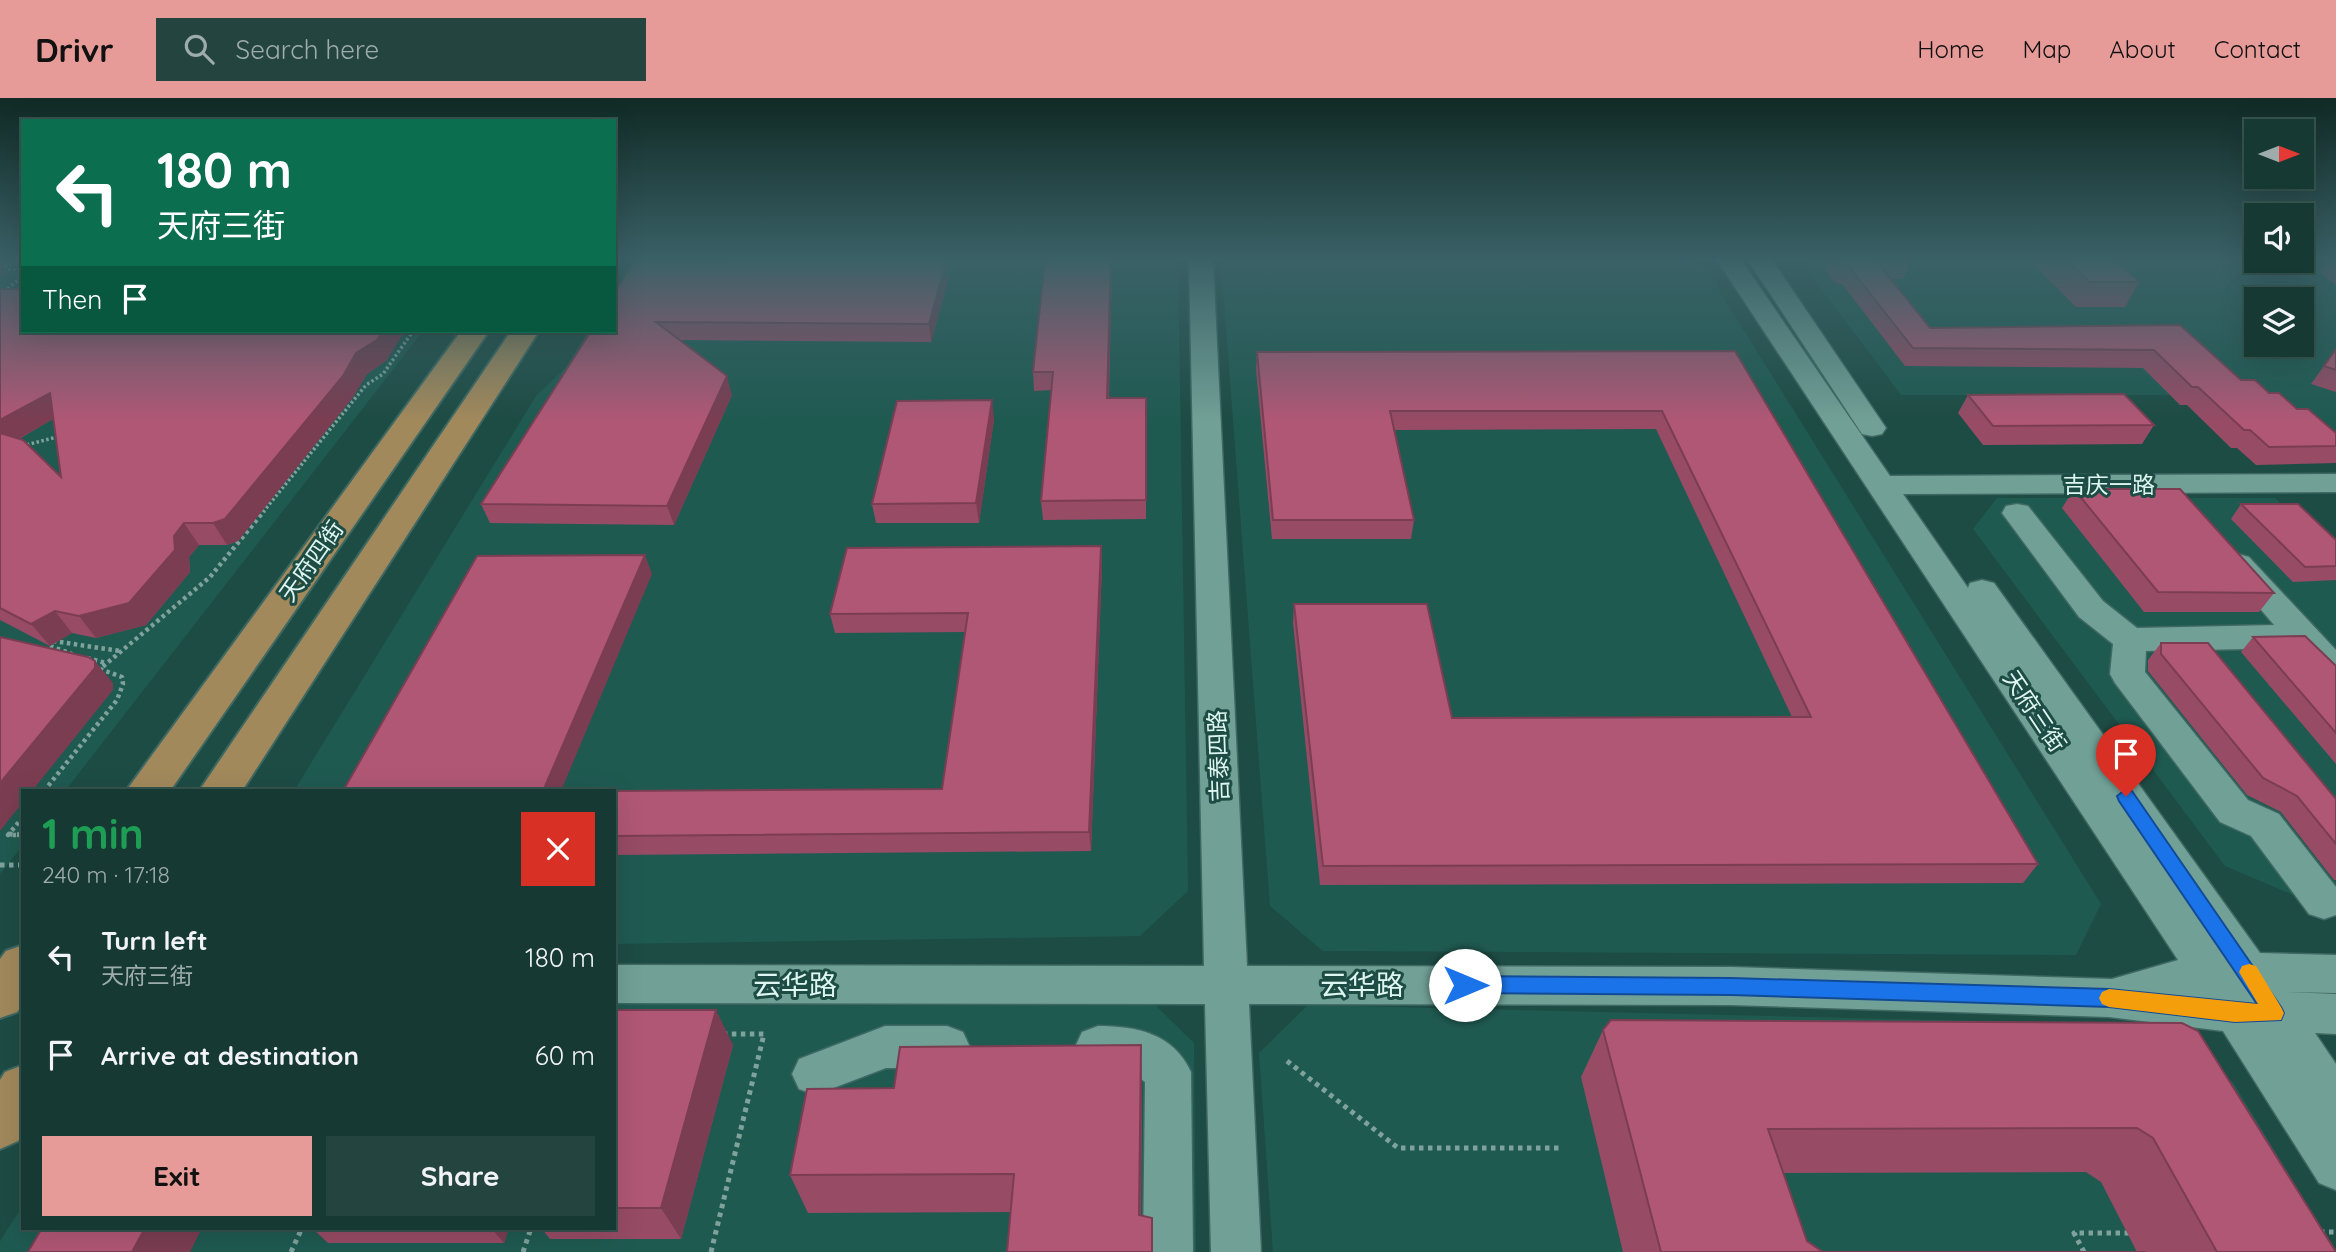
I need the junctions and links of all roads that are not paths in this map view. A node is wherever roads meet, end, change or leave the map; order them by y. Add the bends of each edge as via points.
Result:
1 (1203, 314) edge
2 (1769, 314) edge
3 (1798, 314) edge
4 (474, 333) edge
5 (525, 333) edge
6 (2336, 483) edge
7 (1895, 484) junction
8 (2165, 484) junction
9 (2017, 513) dead end
10 (2193, 514) edge
11 (2220, 544) edge
12 (2303, 636) junction
13 (2130, 640) junction
14 (2336, 672) edge
15 (148, 789) edge
16 (221, 789) edge
17 (2324, 902) dead end
18 (21, 968) edge
19 (2229, 972) junction
20 (2336, 974) edge
21 (1226, 983) junction
22 (616, 984) edge
23 (0, 997) edge
24 (2109, 998) junction
25 (2254, 1013) junction
26 (2336, 1014) edge
27 (982, 1047) edge
28 (1051, 1047) edge
29 (815, 1074) dead end
30 (21, 1092) edge
31 (2336, 1103) edge
32 (0, 1124) edge
33 (2336, 1166) edge
34 (1168, 1252) edge
35 (1236, 1252) edge

1 - 21 street, 吉泰四路
2 - 7 street, 天府三街
3 - 7 street, 天府三街
4 - 15 main road, 天府四街
5 - 16 main road
6 - 8 street, 吉庆一路
7 - 8 street, 吉庆一路
7 - 19 street, 天府三街
8 - 10 street
9 - 13 street via 2091,608
11 - 12 street
12 - 13 street
12 - 14 street
13 - 17 street via 2127,674 2234,811 2265,825
18 - 23 main road
19 - 20 street, 云华路
19 - 24 street, 云华路
19 - 25 street, 天府三街
21 - 22 street, 云华路
21 - 24 street, 云华路 via 1731,986
21 - 35 street, 吉泰四路
24 - 25 street, 云华路
25 - 26 street, 云华路
25 - 31 street, 天府三街
25 - 33 street, 天府三街
27 - 29 street via 886,1047
28 - 34 street via 1134,1047 1168,1072
30 - 32 main road

